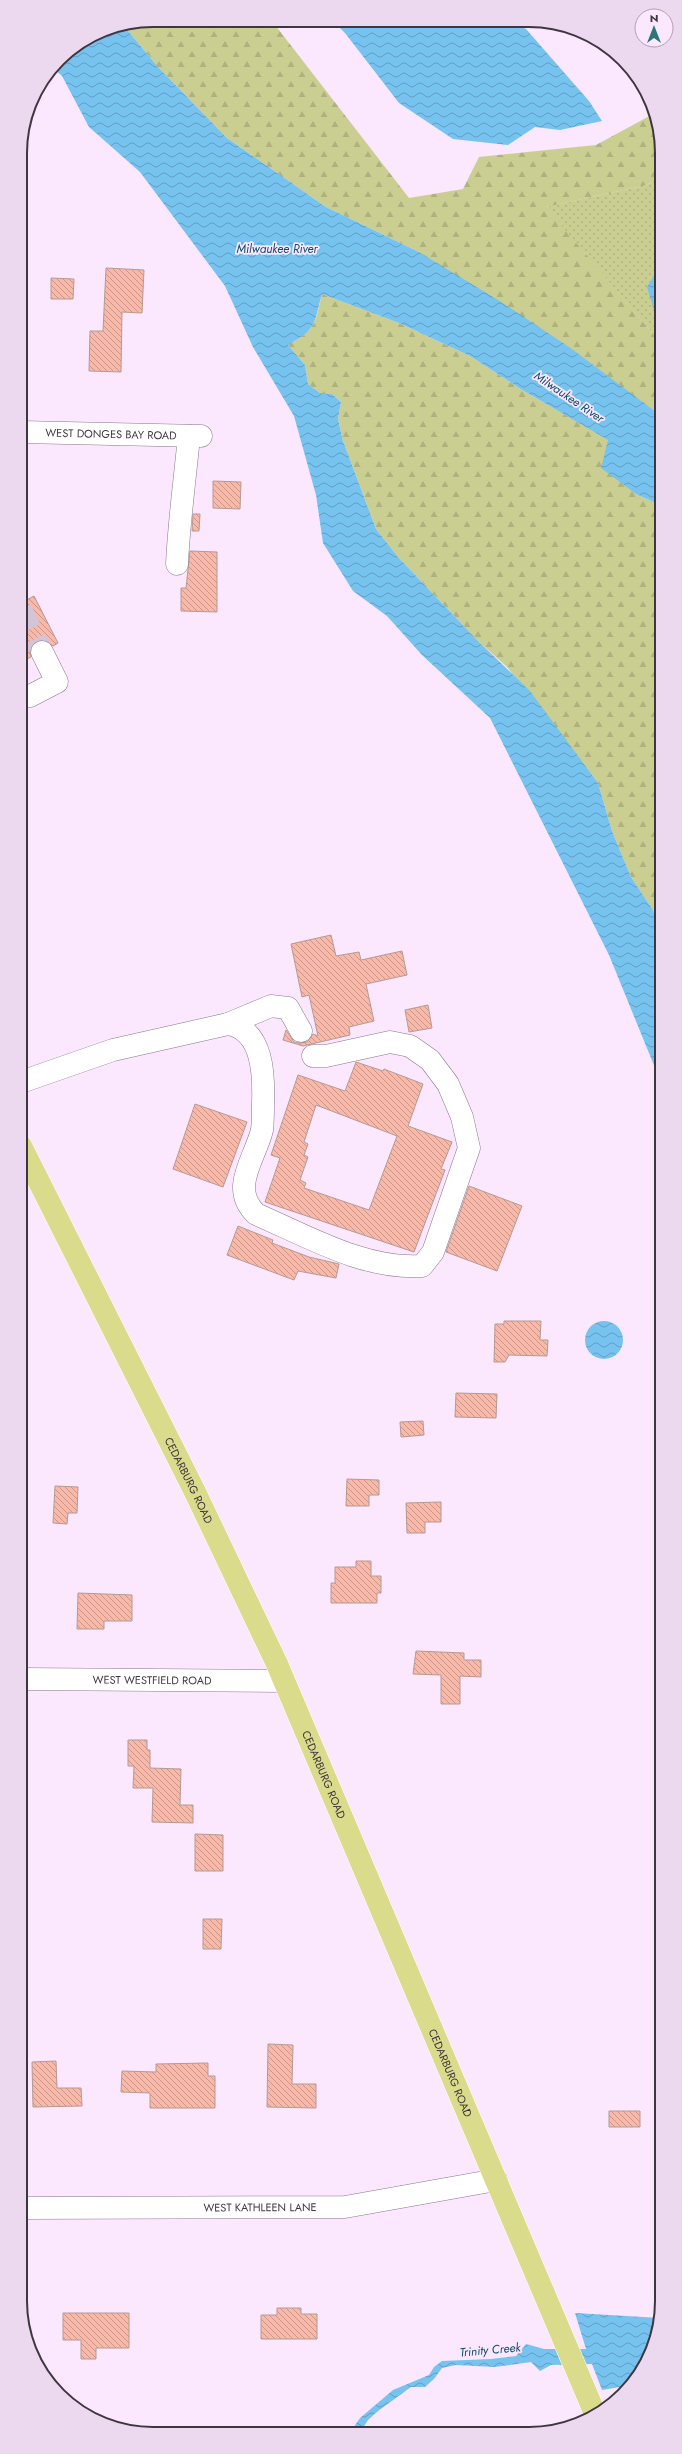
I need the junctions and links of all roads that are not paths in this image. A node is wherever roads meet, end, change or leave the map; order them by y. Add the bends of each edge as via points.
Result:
1 (27, 432) edge
2 (177, 564) dead end
3 (42, 652) tunnel mouth
4 (30, 696) dead end
5 (228, 1024) junction
6 (27, 1080) edge
7 (27, 1158) edge
8 (27, 1679) edge
9 (283, 1682) junction
10 (496, 2180) junction
11 (27, 2208) edge
12 (593, 2409) edge

1 - 2 street, WEST DONGES BAY ROAD via 195,436 179,518
3 - 4 street via 58,682
5 - 5 street via 271,1006 288,1008 305,1046 326,1056 390,1042 410,1046 430,1060 448,1084 462,1117 468,1148 433,1252 422,1266 406,1267 353,1256 256,1214 247,1206 244,1195 245,1176 262,1129 264,1075 256,1045 238,1025
5 - 6 street via 113,1050
7 - 9 main road, CEDARBURG ROAD via 195,1492
8 - 9 street, WEST WESTFIELD ROAD
9 - 10 main road, CEDARBURG ROAD
10 - 11 street, WEST KATHLEEN LANE via 345,2207
10 - 12 main road, CEDARBURG ROAD

